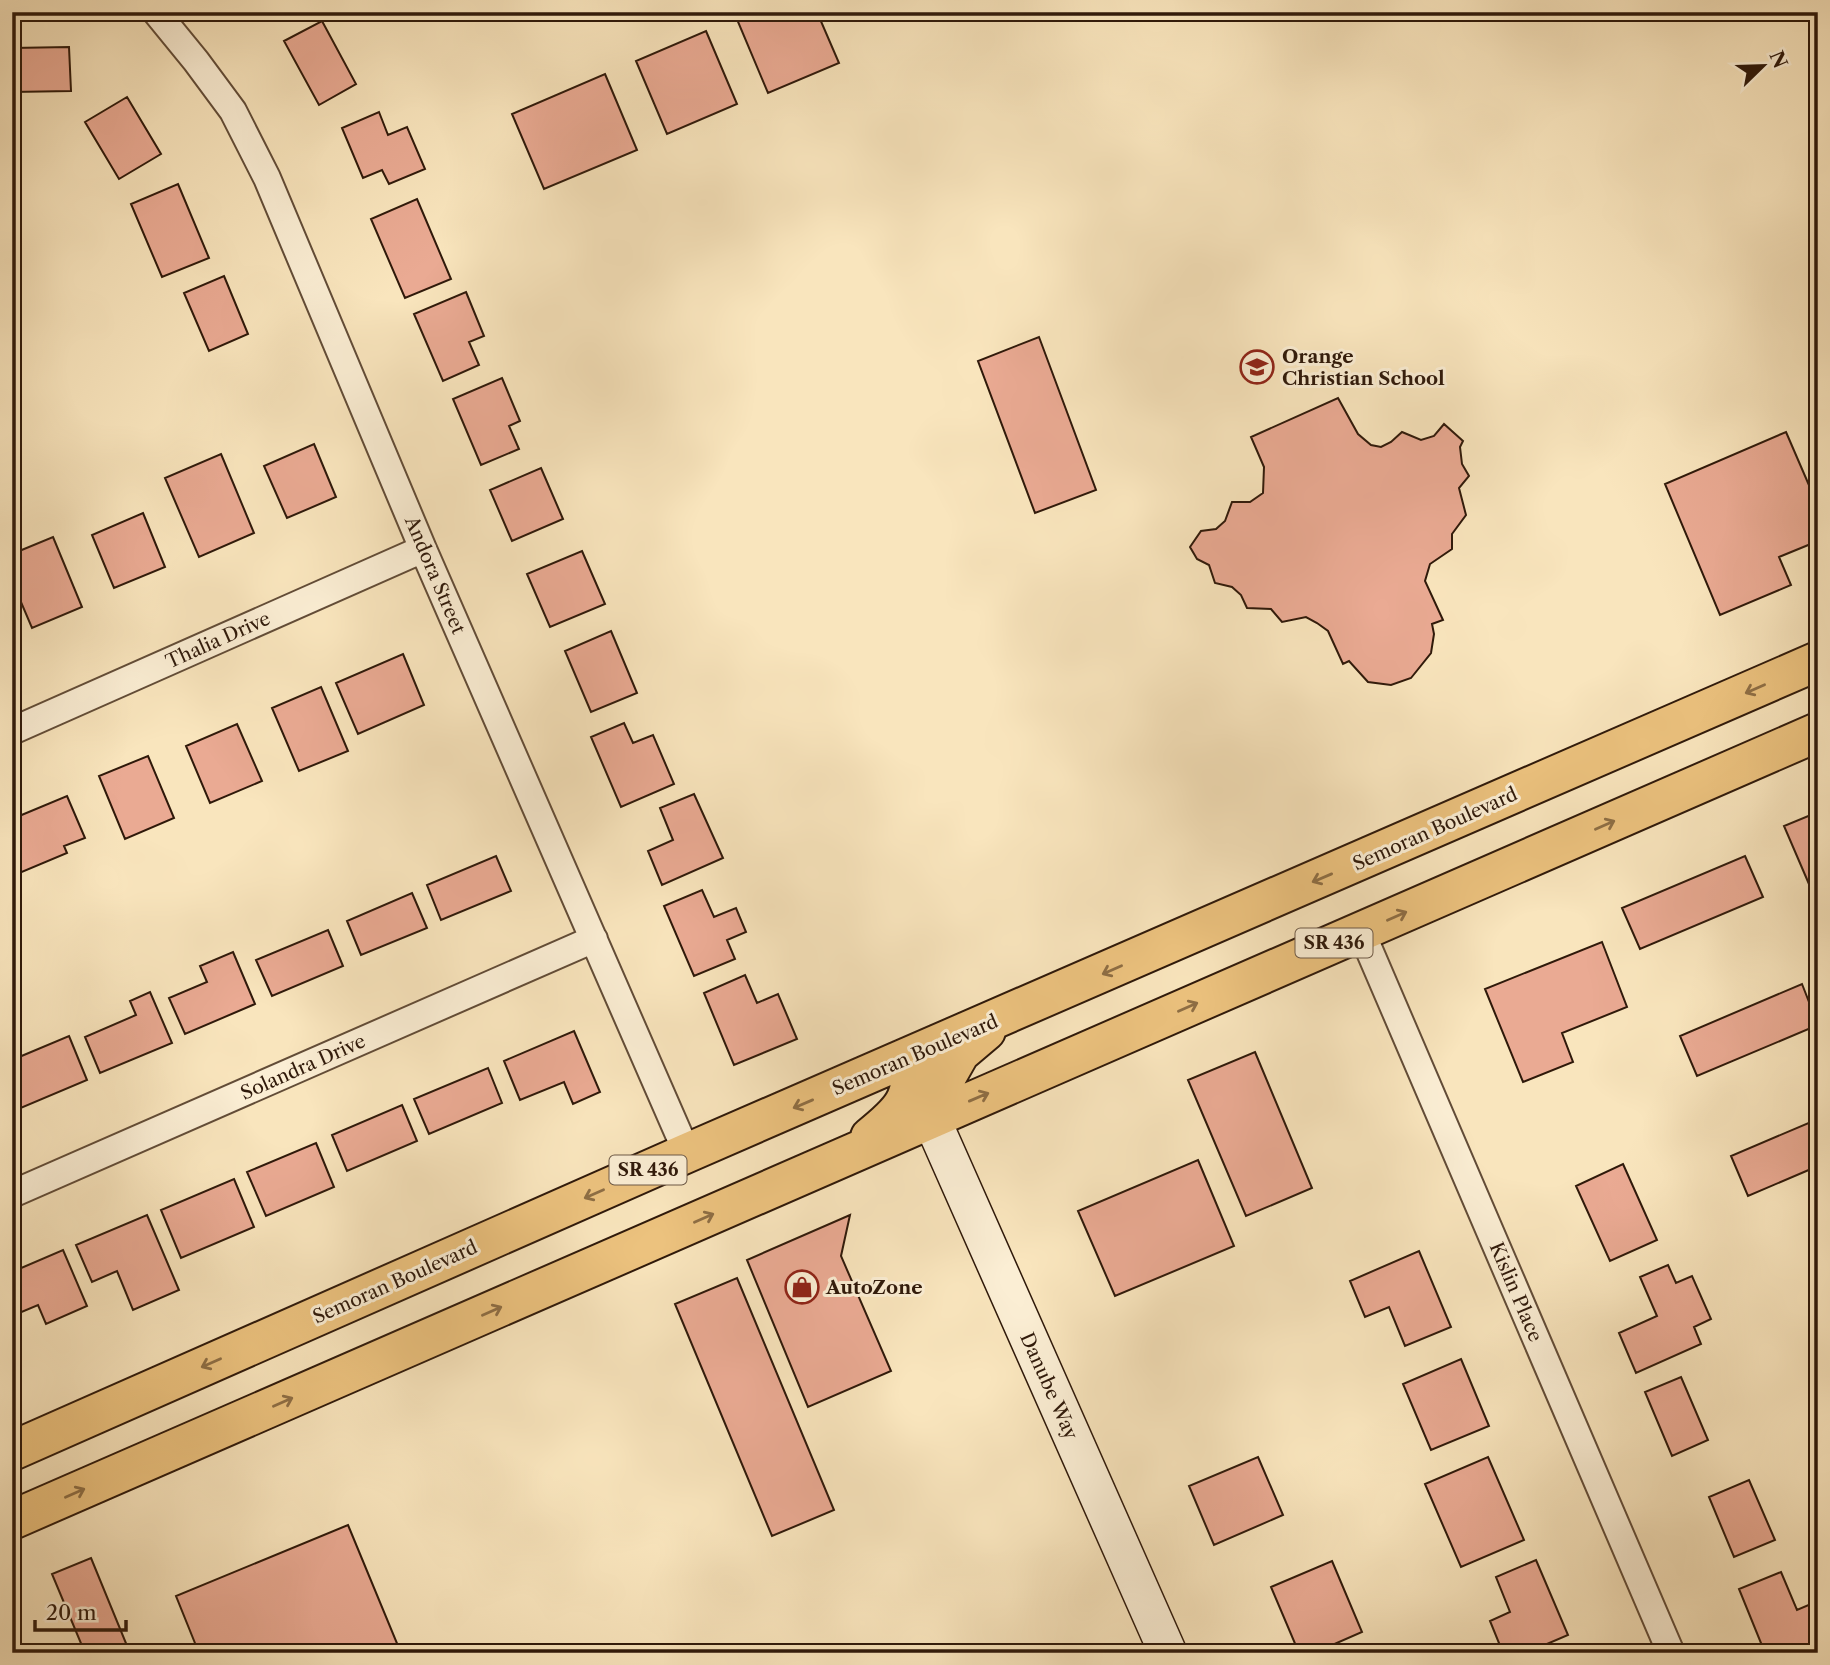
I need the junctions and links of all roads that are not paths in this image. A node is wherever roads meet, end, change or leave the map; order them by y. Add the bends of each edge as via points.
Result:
1 (156, 12) edge
2 (423, 550) junction
3 (1818, 661) edge
4 (12, 731) edge
5 (1818, 732) edge
6 (1361, 931) junction
7 (594, 939) junction
8 (1000, 1018) junction
9 (915, 1056) junction
10 (931, 1118) junction
11 (687, 1153) junction
12 (849, 1154) junction
13 (12, 1194) edge
14 (12, 1451) edge
15 (12, 1520) edge
16 (1168, 1653) edge
17 (1671, 1653) edge

1 - 2 street, Andora Street via 233,111 267,178
2 - 4 street, Thalia Drive
2 - 7 street, Andora Street
3 -> 8 main road, Semoran Boulevard / SR 436
6 -> 5 main road, SR 436
10 -> 6 main road, SR 436
6 - 17 street, Kislin Place
7 - 11 street, Andora Street
7 - 13 street, Solandra Drive
8 - 9 main road, Semoran Boulevard / SR 436
8 - 10 main road via 960,1053 939,1090
9 -> 11 main road, Semoran Boulevard / SR 436
9 - 12 main road via 911,1089 897,1116
10 - 12 main road, SR 436
10 - 16 street, Danube Way
11 -> 14 main road, Semoran Boulevard / SR 436
15 -> 12 main road, SR 436

